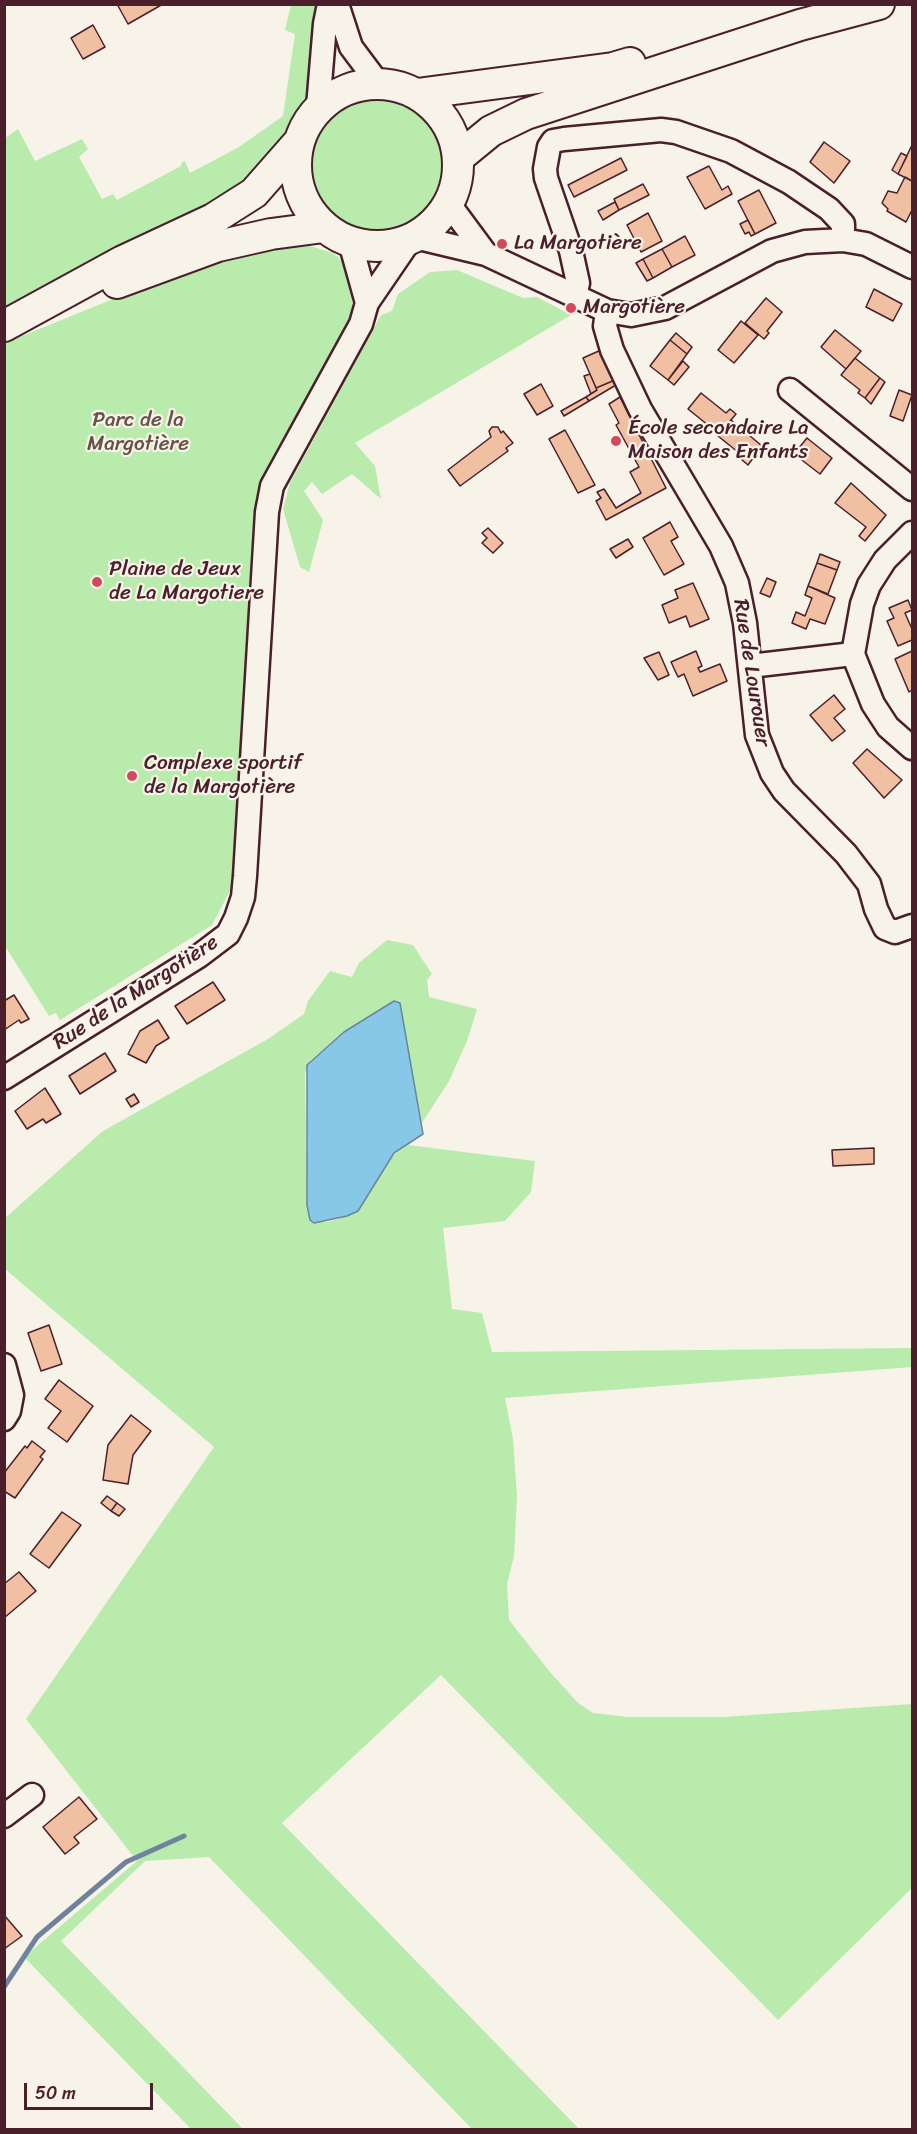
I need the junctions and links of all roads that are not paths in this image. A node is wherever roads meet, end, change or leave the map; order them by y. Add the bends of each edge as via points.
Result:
1 (329, 4) edge
2 (337, 4) edge
3 (879, 4) edge
4 (800, 25) junction
5 (378, 83) junction
6 (417, 94) junction
7 (318, 107) junction
8 (297, 144) junction
9 (458, 158) junction
10 (449, 204) junction
11 (324, 227) junction
12 (412, 238) junction
13 (843, 240) junction
14 (350, 242) junction
15 (486, 254) junction
16 (912, 267) edge
17 (575, 296) junction
18 (367, 303) junction
19 (608, 310) junction
20 (10, 323) edge
21 (790, 390) dead end
22 (912, 489) edge
23 (912, 534) edge
24 (853, 654) junction
25 (750, 666) junction
26 (912, 748) edge
27 (912, 926) edge
28 (4, 1078) edge
29 (4, 1365) edge
30 (4, 1419) edge
31 (32, 1795) dead end
32 (4, 1816) edge

1 - 7 street
2 - 5 street via 351,47
3 - 4 main road
4 - 6 main road via 716,39 613,68
4 - 9 main road via 526,114 491,131
5 - 6 main road
5 - 7 main road via 345,89
6 - 9 main road via 446,120
7 - 8 main road
8 - 11 main road via 299,190
8 - 20 main road via 254,194
9 - 10 main road via 457,181
10 - 12 main road via 435,223
10 - 15 street
11 - 14 main road
11 - 20 main road via 218,246
12 - 14 main road via 380,246
12 - 15 street
12 - 18 street, Rue de la Margotière
13 - 16 street via 880,249
13 - 17 street via 843,224 829,209 756,162 676,132 661,130 553,141 546,178 571,251 578,283
13 - 19 street via 805,242 772,251 664,308 631,315
14 - 18 street
15 - 17 street
17 - 19 street
18 - 28 street, Rue de la Margotière via 361,324 272,486 267,512 245,876 236,918 228,934 199,956
19 - 25 street, Rue de Lourouer via 605,326 612,350 635,399 721,546 737,583
21 - 22 street
23 - 24 street via 885,560 869,585
24 - 25 street
24 - 26 street via 873,704 888,727
25 - 27 street, Rue de Lourouer via 760,748 772,773 869,884 882,924 895,932
29 - 30 street via 12,1395
31 - 32 street

